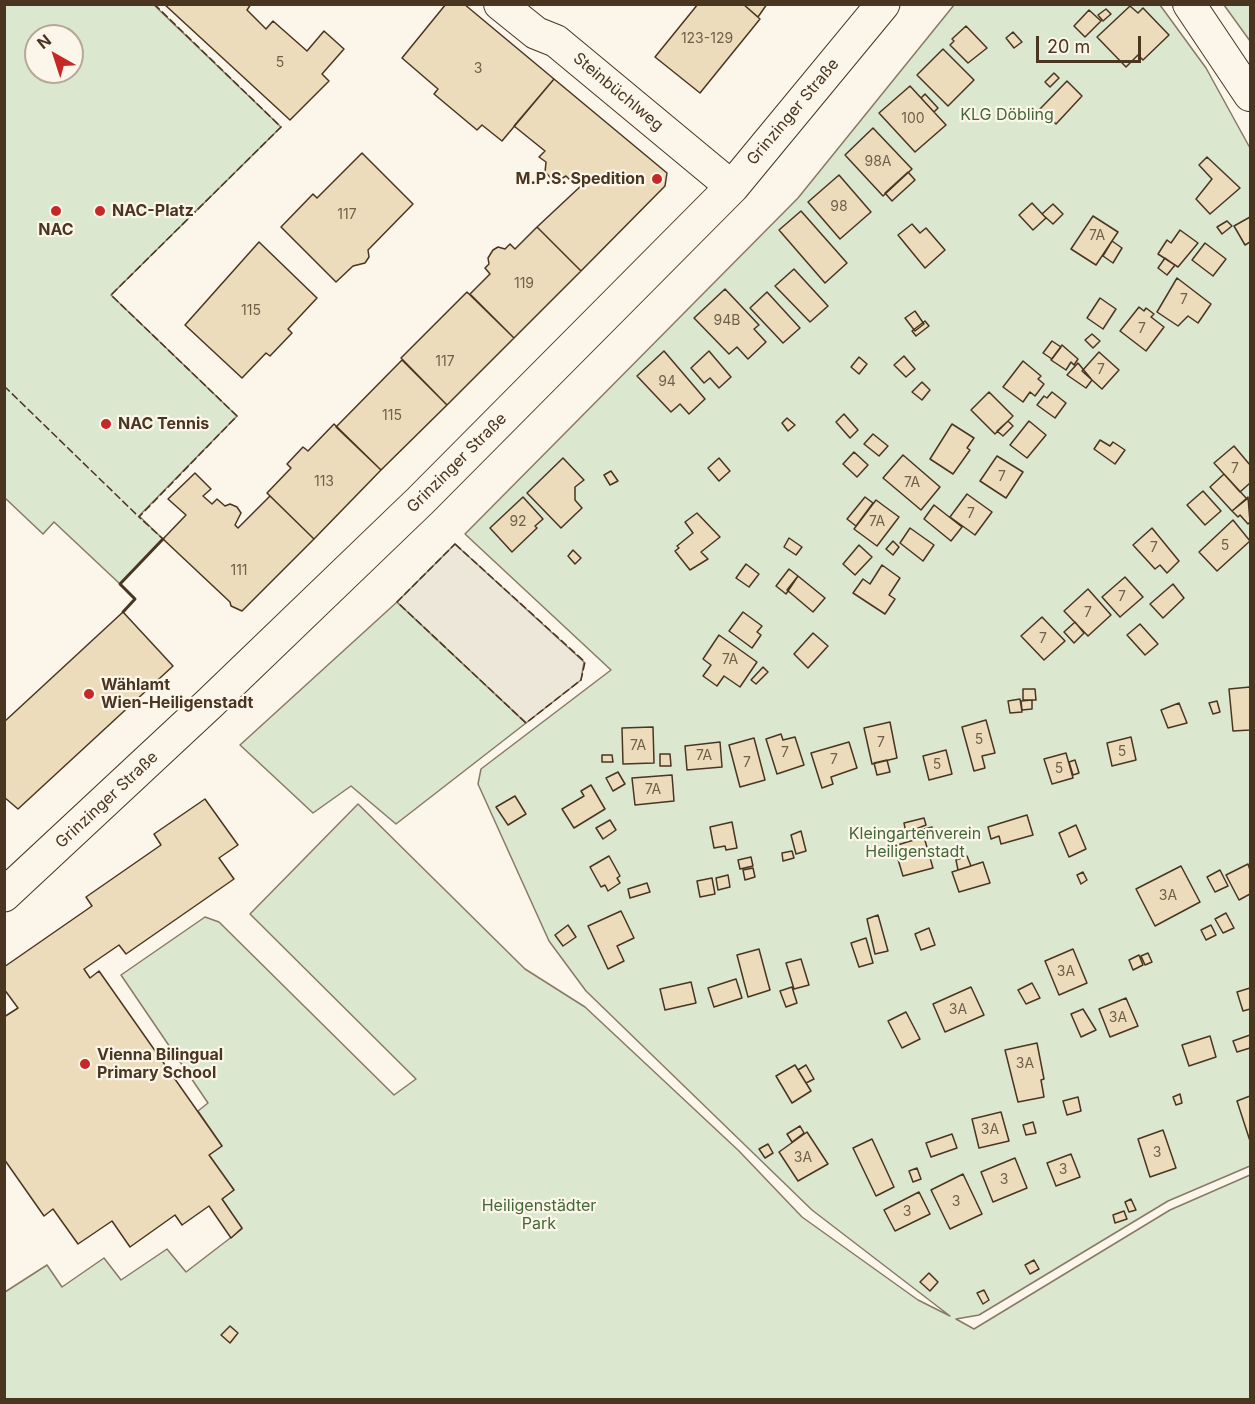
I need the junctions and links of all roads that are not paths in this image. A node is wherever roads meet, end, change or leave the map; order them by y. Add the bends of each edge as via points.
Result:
1 (500, 4) edge
2 (883, 4) edge
3 (1189, 4) edge
4 (1251, 95) edge
5 (732, 187) junction
6 (4, 895) edge

1 - 5 street, Steinbüchlweg via 536,33 556,41
2 - 5 street, Grinzinger Straße
3 - 4 street
5 - 6 street, Grinzinger Straße via 420,501

